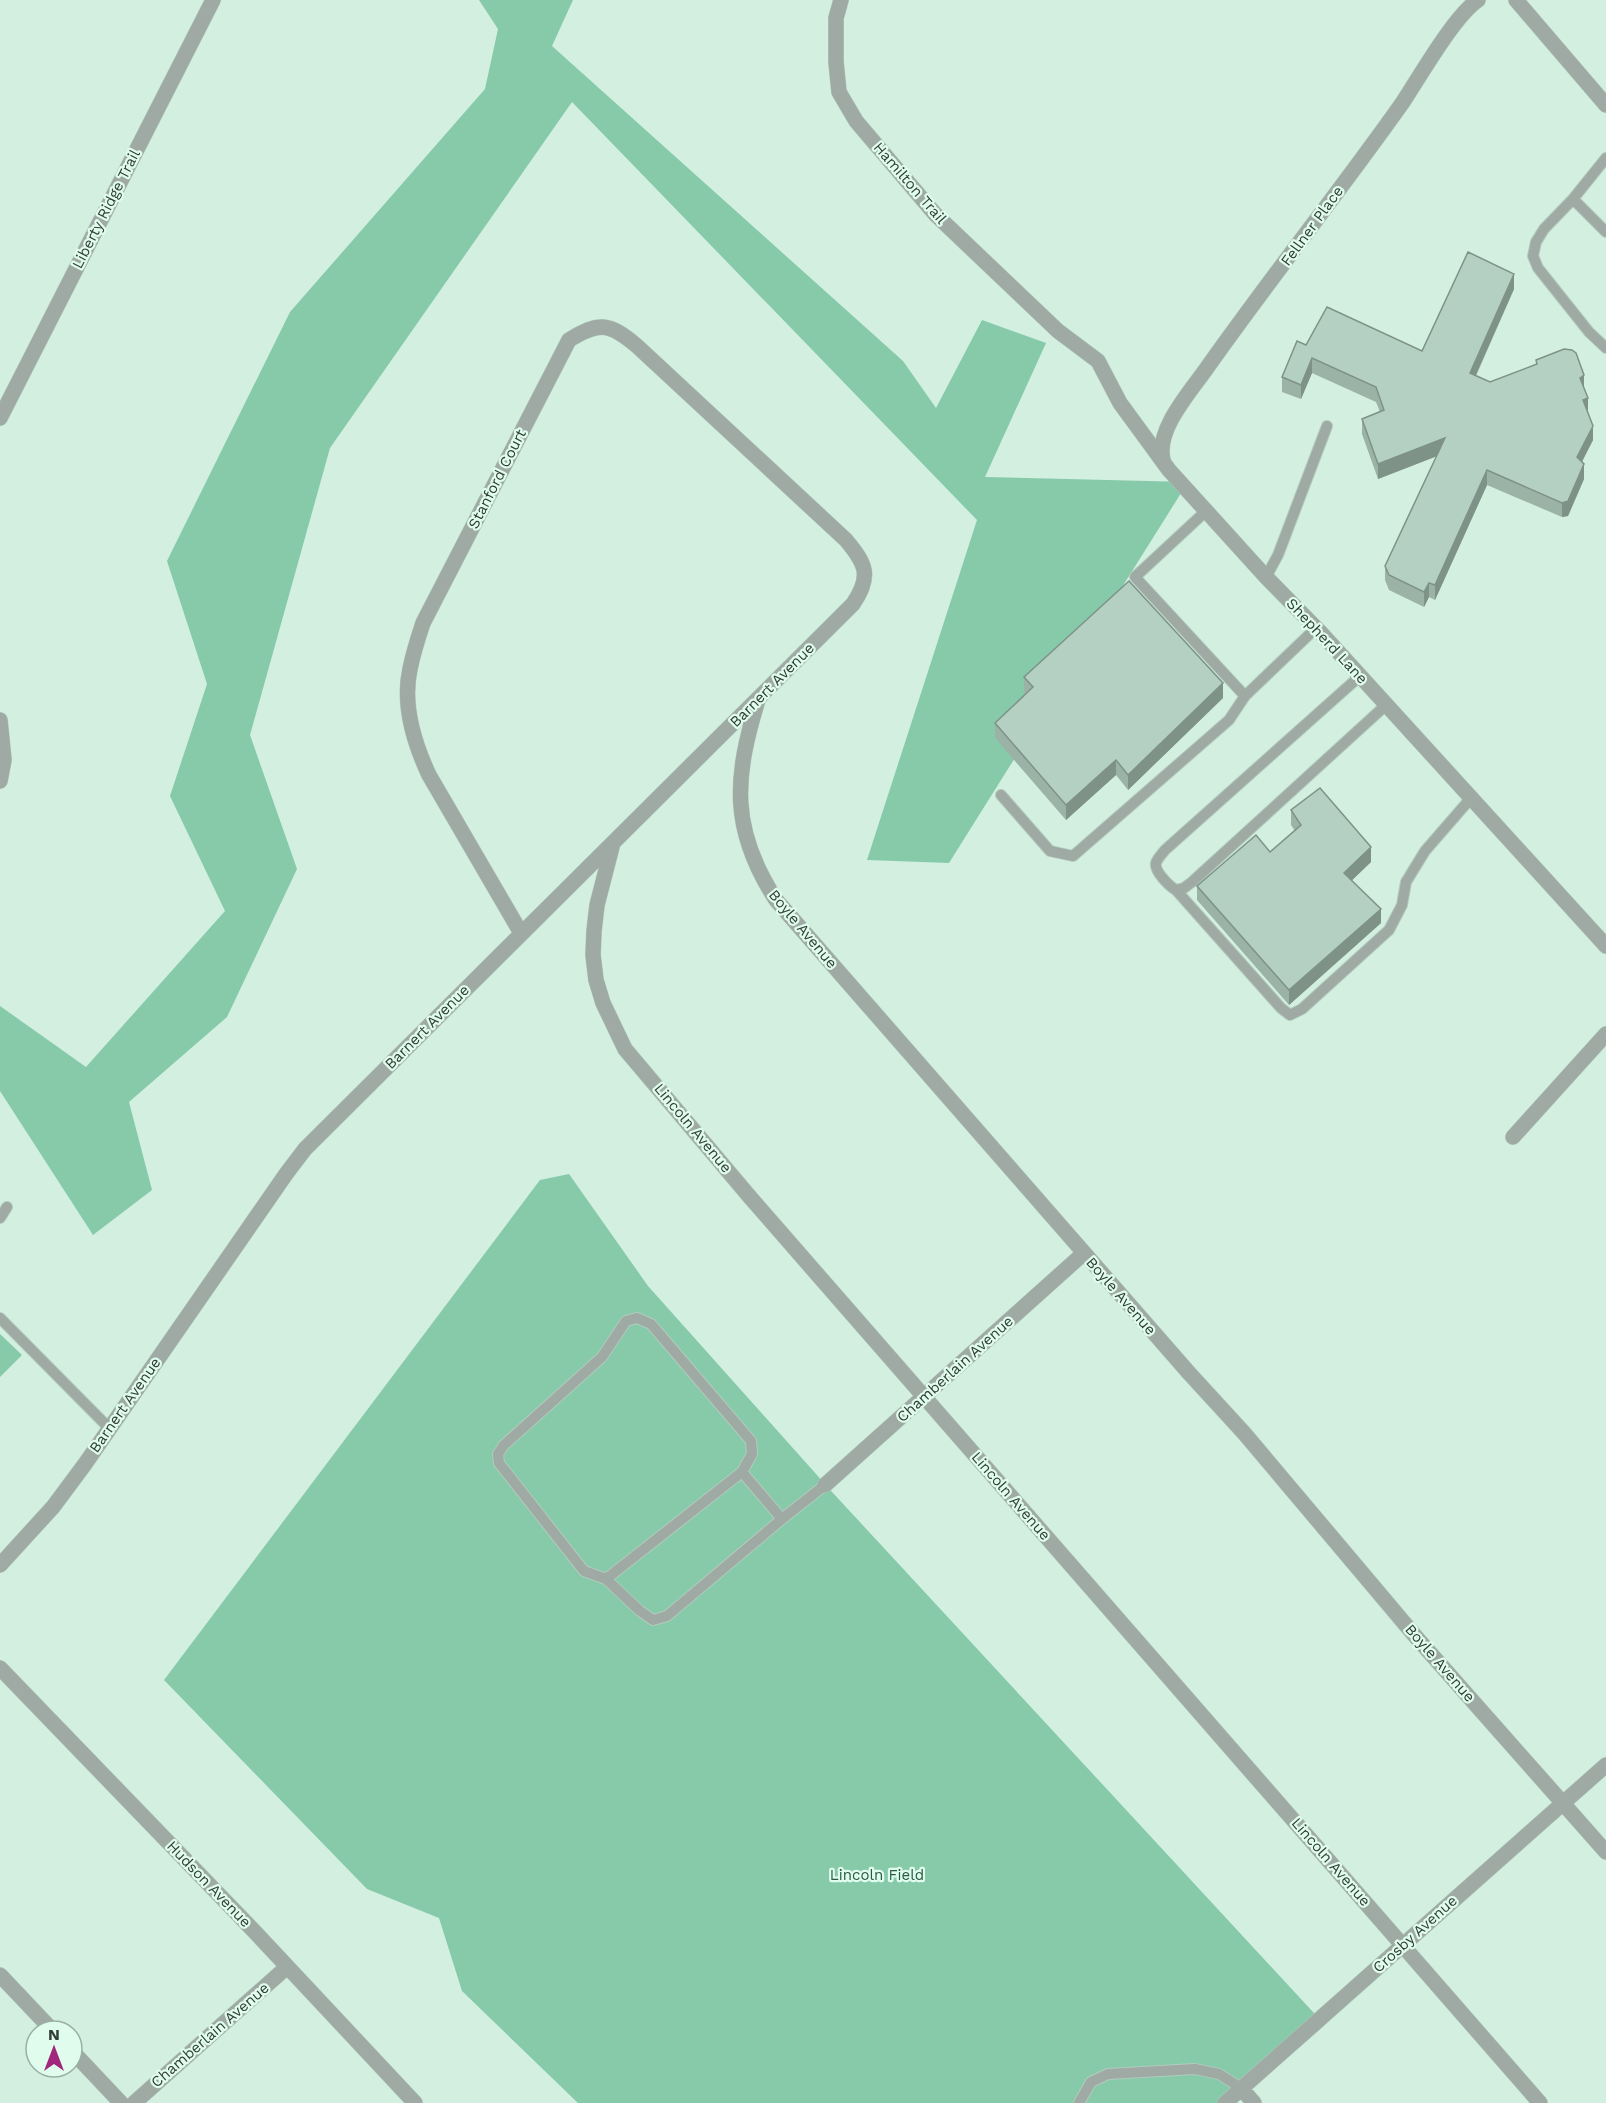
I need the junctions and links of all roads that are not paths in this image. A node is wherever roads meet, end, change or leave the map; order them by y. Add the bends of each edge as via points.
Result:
1 (213, 0) edge
2 (841, 0) edge
3 (1478, 0) edge
4 (1516, 0) edge
5 (1606, 105) edge
6 (1606, 158) edge
7 (1573, 200) junction
8 (1606, 232) edge
9 (1058, 331) joint
10 (1606, 348) edge
11 (0, 418) edge
12 (1327, 426) dead end
13 (1163, 460) junction
14 (1206, 511) junction
15 (834, 530) joint
16 (1266, 577) junction
17 (1316, 628) junction
18 (1360, 676) junction
19 (1245, 696) junction
20 (759, 698) junction
21 (1386, 705) junction
22 (0, 720) edge
23 (0, 781) edge
24 (1000, 795) dead end
25 (1471, 798) junction
26 (613, 843) junction
27 (1176, 890) junction
28 (521, 933) junction
29 (1606, 946) edge
30 (1606, 1035) edge
31 (1513, 1137) dead end
32 (7, 1207) dead end
33 (0, 1218) edge
34 (1084, 1253) junction
35 (0, 1318) edge
36 (924, 1396) junction
37 (110, 1428) junction
38 (742, 1472) junction
39 (825, 1485) joint
40 (782, 1519) junction
41 (0, 1565) edge
42 (606, 1579) junction
43 (0, 1668) edge
44 (1606, 1765) edge
45 (1563, 1803) junction
46 (1606, 1852) edge
47 (1403, 1945) junction
48 (287, 1968) junction
49 (0, 1975) edge
50 (42, 2019) edge
51 (84, 2064) edge
52 (1241, 2088) junction
53 (121, 2103) edge
54 (134, 2103) edge
55 (416, 2103) edge
56 (1079, 2103) edge
57 (1225, 2103) edge
58 (1254, 2103) edge
59 (1540, 2103) edge

1 - 11 street, Liberty Ridge Trail
2 - 9 street, Hamilton Trail via 836,18 839,92 856,121 935,214
3 - 13 street, Fellner Place via 1460,18 1178,410 1162,440
4 - 5 street
6 - 7 lane
7 - 8 lane
7 - 10 lane via 1544,229 1533,256 1538,268
9 - 13 street, Shepherd Lane via 1098,361 1120,403
12 - 16 lane
13 - 14 street, Shepherd Lane
14 - 16 street, Shepherd Lane
14 - 19 lane via 1135,577
15 - 20 street, Barnert Avenue via 860,557 866,574 862,590 853,604
15 - 28 street, Stanford Court via 625,336 600,326 569,340 423,623 409,670 409,711 419,754
16 - 17 street, Shepherd Lane
17 - 18 street, Shepherd Lane
17 - 19 lane
18 - 21 street, Shepherd Lane
18 - 27 lane via 1165,850 1156,868
19 - 24 lane via 1229,720 1073,856 1050,851
20 - 26 street, Barnert Avenue
20 - 34 street, Boyle Avenue via 748,734 739,792 745,837 761,877 811,941
21 - 25 street, Shepherd Lane
21 - 27 lane via 1192,882
22 - 23 street via 4,760
25 - 27 lane via 1425,851 1406,882 1402,905 1389,930 1302,1009 1290,1015
25 - 29 street, Shepherd Lane
26 - 28 street, Barnert Avenue
26 - 36 street, Lincoln Avenue via 597,904 593,955 603,1003 625,1049
28 - 37 street, Barnert Avenue via 305,1149
30 - 31 street
32 - 33 lane
34 - 36 street, Chamberlain Avenue
34 - 45 street, Boyle Avenue
35 - 37 lane
36 - 39 street, Chamberlain Avenue
36 - 47 street, Lincoln Avenue
37 - 41 street, Barnert Avenue via 53,1507
38 - 40 lane
38 - 42 lane
38 - 42 lane via 752,1454 751,1441 651,1324 638,1318 626,1321 602,1357 498,1454 499,1463 584,1571
39 - 40 lane
40 - 42 lane via 667,1616 653,1620
43 - 48 street, Hudson Avenue
44 - 45 street, Crosby Avenue
45 - 46 street, Boyle Avenue
45 - 47 street, Crosby Avenue
47 - 52 street, Crosby Avenue
47 - 59 street, Lincoln Avenue
48 - 54 street, Chamberlain Avenue
48 - 55 street, Hudson Avenue
49 - 50 street
51 - 53 street
52 - 56 lane via 1219,2074 1195,2069 1108,2074 1091,2082
52 - 57 street, Crosby Avenue
52 - 58 street

